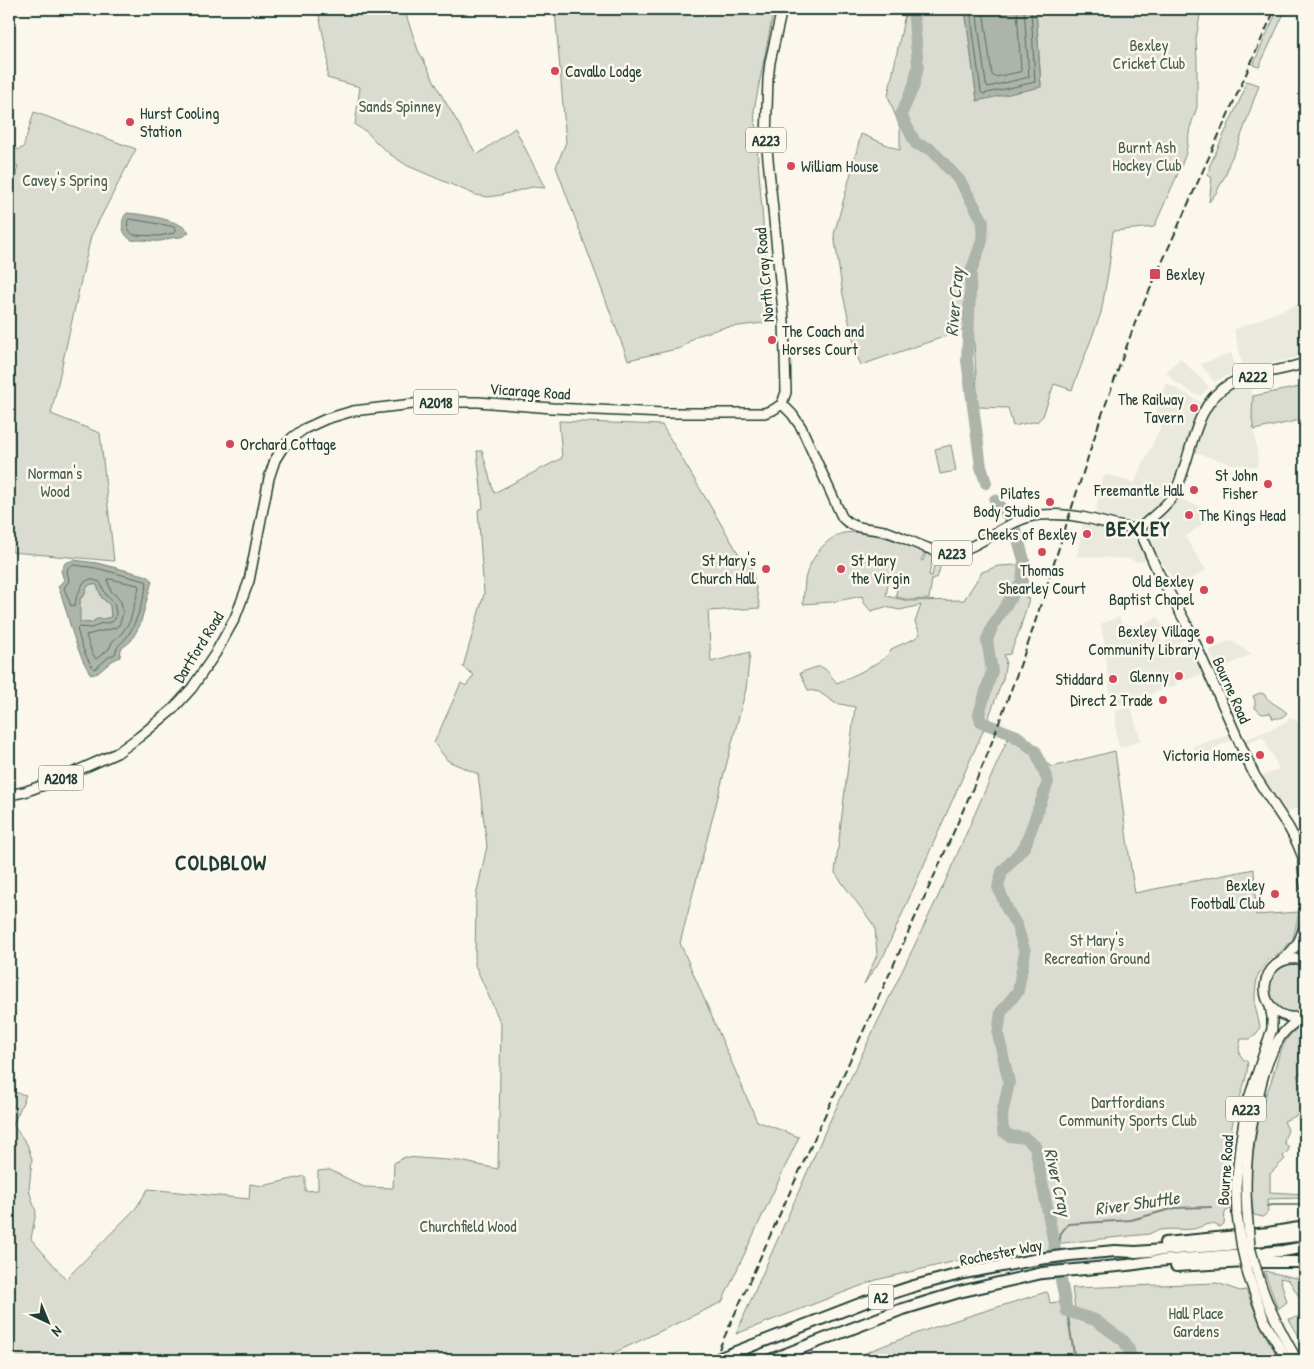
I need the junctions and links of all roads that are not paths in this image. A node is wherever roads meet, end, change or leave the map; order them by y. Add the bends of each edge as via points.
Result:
1 (782, 9) edge
2 (1305, 363) edge
3 (782, 404) junction
4 (283, 447) joint
5 (1139, 529) junction
6 (9, 795) edge
7 (1304, 861) edge
8 (1305, 886) edge
9 (1305, 920) edge
10 (1305, 960) edge
11 (1280, 961) junction
12 (1270, 1006) junction
13 (1303, 1016) edge
14 (1305, 1227) edge
15 (1305, 1235) edge
16 (1305, 1248) edge
17 (1115, 1251) junction
18 (1305, 1262) edge
19 (1128, 1265) junction
20 (1253, 1274) junction
21 (715, 1360) edge
22 (770, 1360) edge
23 (1287, 1360) edge
24 (1297, 1360) edge

1 - 3 main road, North Cray Road / A223 via 768,79 766,139 784,321 786,392
2 - 5 main road, A222 via 1242,379 1217,393 1198,426 1174,493
3 - 4 main road, Vicarage Road / A2018 via 764,413 688,414 430,402 353,411 304,429
3 - 5 main road, A223 via 801,428 842,517 850,525 889,532 948,553 970,547 1034,516 1050,514 1085,518 1121,528
4 - 6 main road, Dartford Road / A2018 via 269,478 246,590 235,618 192,688 172,710 117,753 52,782
5 - 7 main road, Bourne Road via 1188,627 1250,766 1298,843
7 - 8 main road, Bourne Road
9 - 11 main road via 1297,946
10 - 11 main road via 1288,958
11 - 12 main road, Bourne Road via 1265,982
12 - 13 main road via 1284,1016
12 - 20 main road, Bourne Road / A223, bridge via 1272,1029 1246,1107 1236,1187 1242,1249
13 - 20 main road, Bourne Road / A223, bridge via 1284,1032 1270,1057 1251,1122 1245,1186
14 - 17 highway
15 - 17 highway, Rochester Way / A2 via 1228,1245
16 - 19 highway, Rochester Way / A2
17 - 21 highway, Rochester Way / A2 via 1039,1259 914,1286
18 - 19 highway via 1161,1267
19 - 22 highway, Rochester Way / A2 via 1042,1273 959,1292 900,1310
20 - 23 main road, Bourne Road / A223 via 1265,1322
20 - 24 main road, Bourne Road / A223 via 1261,1284 1276,1322

